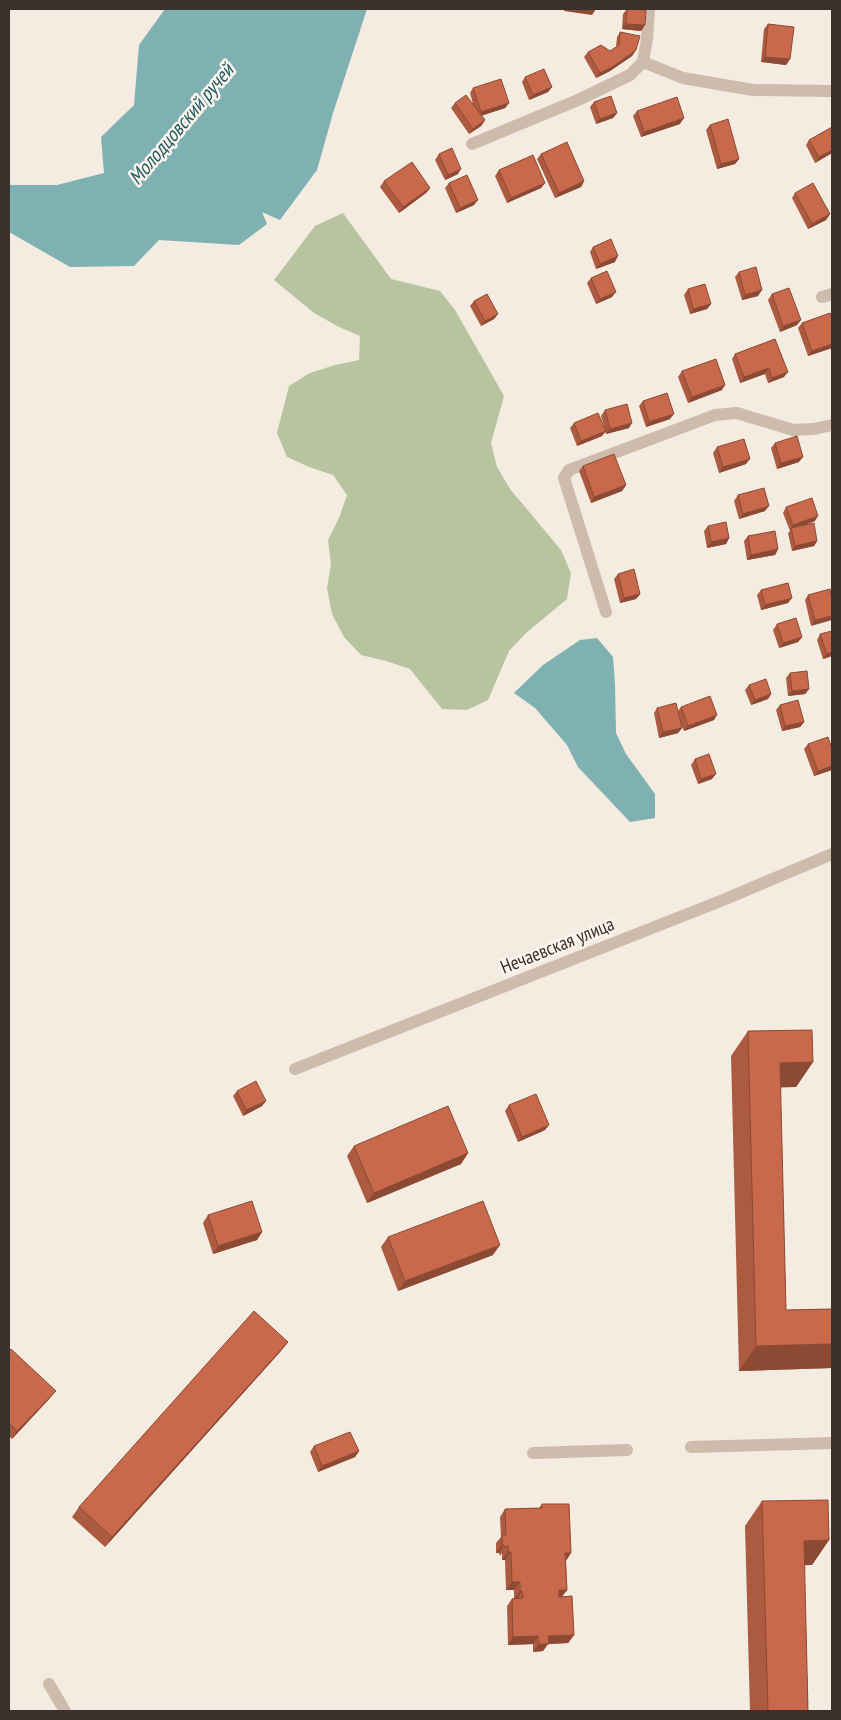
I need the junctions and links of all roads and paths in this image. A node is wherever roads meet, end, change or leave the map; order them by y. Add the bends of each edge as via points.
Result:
1 (649, 9) edge
2 (643, 62) junction
3 (832, 91) edge
4 (472, 144) dead end
5 (832, 425) edge
6 (606, 612) dead end
7 (832, 854) edge
8 (295, 1069) dead end
9 (832, 1443) edge
10 (691, 1447) dead end
11 (627, 1450) dead end
12 (532, 1453) dead end
13 (49, 1684) dead end
14 (65, 1711) edge

1 - 2 street
2 - 3 street via 683,78 753,90
2 - 4 street via 622,79
5 - 6 street via 792,430 737,413 715,415 569,470 564,478
7 - 8 street, Нечаевская улица
9 - 10 street
11 - 12 street
13 - 14 street

